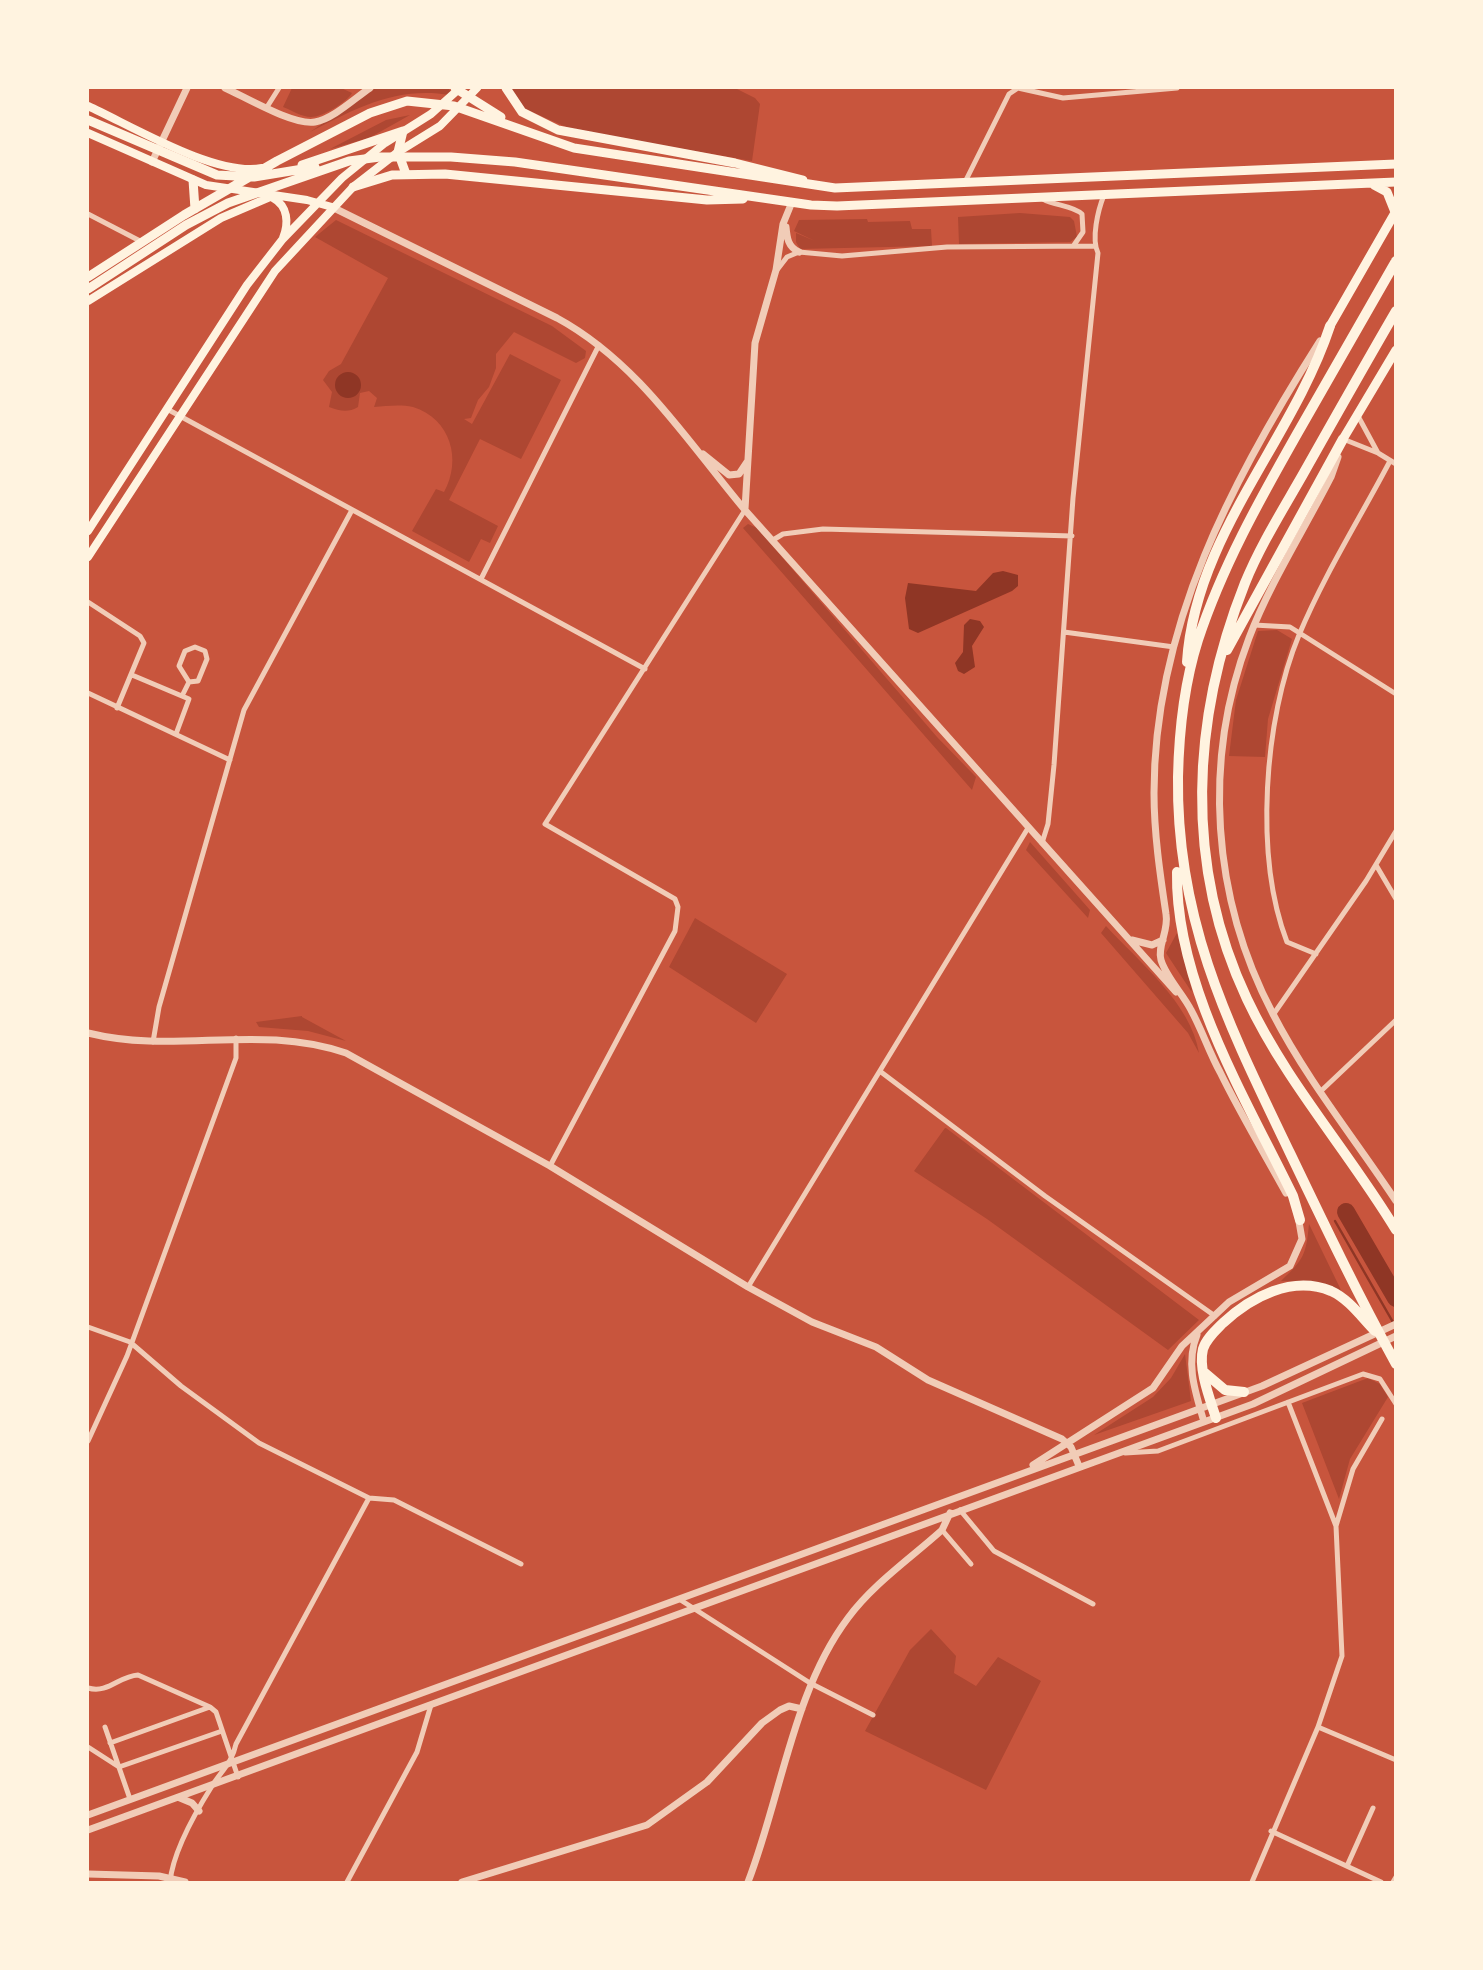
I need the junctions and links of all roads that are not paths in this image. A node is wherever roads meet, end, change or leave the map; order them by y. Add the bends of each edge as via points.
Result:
1 (187, 88) edge
2 (225, 88) edge
3 (279, 88) edge
4 (356, 88) edge
5 (457, 88) edge
6 (477, 88) edge
7 (506, 88) edge
8 (1177, 88) edge
9 (367, 90) edge
10 (88, 106) edge
11 (267, 107) junction
12 (88, 120) edge
13 (524, 130) junction
14 (403, 131) junction
15 (88, 133) edge
16 (163, 140) junction
17 (398, 152) junction
18 (152, 162) junction
19 (349, 162) junction
20 (273, 164) junction
21 (1395, 164) edge
22 (406, 174) junction
23 (193, 180) junction
24 (1395, 182) edge
25 (964, 184) junction
26 (1365, 184) junction
27 (353, 187) junction
28 (835, 188) junction
29 (229, 190) junction
30 (1104, 195) junction
31 (271, 196) junction
32 (1040, 197) junction
33 (766, 198) junction
34 (317, 202) junction
35 (792, 202) junction
36 (332, 207) junction
37 (195, 209) junction
38 (1395, 211) edge
39 (88, 214) edge
40 (785, 216) junction
41 (282, 240) junction
42 (142, 242) junction
43 (1074, 245) junction
44 (1094, 246) junction
45 (799, 251) junction
46 (1395, 261) edge
47 (776, 270) junction
48 (88, 277) edge
49 (88, 289) edge
50 (88, 301) edge
51 (1395, 311) edge
52 (1330, 326) junction
53 (598, 345) junction
54 (1395, 351) edge
55 (167, 409) junction
56 (1357, 415) junction
57 (179, 416) junction
58 (1343, 439) junction
59 (700, 452) junction
60 (1378, 453) junction
61 (748, 461) junction
62 (1393, 463) edge
63 (352, 510) junction
64 (745, 510) junction
65 (88, 531) edge
66 (1072, 536) junction
67 (774, 540) junction
68 (88, 557) edge
69 (481, 579) junction
70 (88, 602) edge
71 (1254, 625) junction
72 (1064, 632) junction
73 (1300, 632) junction
74 (1174, 647) junction
75 (645, 669) junction
76 (1214, 674) junction
77 (132, 675) junction
78 (189, 682) junction
79 (88, 693) edge
80 (1395, 694) edge
81 (1185, 695) junction
82 (183, 696) junction
83 (117, 708) junction
84 (176, 734) junction
85 (230, 760) junction
86 (1028, 828) junction
87 (1395, 831) edge
88 (1042, 843) junction
89 (1179, 845) junction
90 (1376, 865) junction
91 (1395, 899) edge
92 (1129, 938) junction
93 (1164, 940) junction
94 (1316, 954) junction
95 (1191, 1010) junction
96 (1273, 1015) junction
97 (1395, 1020) edge
98 (88, 1033) edge
99 (236, 1037) junction
100 (153, 1044) junction
101 (881, 1072) junction
102 (1321, 1091) junction
103 (550, 1166) junction
104 (1395, 1201) edge
105 (1300, 1220) junction
106 (1395, 1230) edge
107 (748, 1287) junction
108 (1214, 1316) junction
109 (1395, 1324) edge
110 (88, 1326) edge
111 (1197, 1335) junction
112 (1395, 1336) edge
113 (1382, 1338) junction
114 (130, 1342) junction
115 (1395, 1364) edge
116 (1204, 1373) junction
117 (1244, 1392) junction
118 (1288, 1402) junction
119 (1395, 1404) edge
120 (1205, 1405) junction
121 (1216, 1418) junction
122 (1382, 1419) dead end
123 (1204, 1422) junction
124 (88, 1441) edge
125 (1067, 1443) junction
126 (1074, 1452) junction
127 (1119, 1452) junction
128 (1079, 1466) junction
129 (1019, 1474) junction
130 (369, 1498) junction
131 (945, 1502) junction
132 (960, 1510) junction
133 (950, 1513) junction
134 (1336, 1526) junction
135 (942, 1530) junction
136 (521, 1564) dead end
137 (971, 1564) dead end
138 (679, 1599) junction
139 (1093, 1604) dead end
140 (692, 1609) junction
141 (810, 1683) junction
142 (88, 1688) edge
143 (431, 1705) junction
144 (210, 1707) junction
145 (802, 1709) junction
146 (873, 1715) dead end
147 (105, 1727) dead end
148 (1318, 1727) junction
149 (222, 1731) junction
150 (110, 1743) junction
151 (88, 1747) edge
152 (1395, 1760) edge
153 (232, 1761) junction
154 (119, 1767) junction
155 (238, 1777) junction
156 (212, 1786) junction
157 (179, 1798) junction
158 (130, 1799) junction
159 (1373, 1808) dead end
160 (199, 1811) junction
161 (88, 1815) edge
162 (88, 1830) edge
163 (1271, 1831) junction
164 (1347, 1866) junction
165 (88, 1874) edge
166 (1395, 1877) edge
167 (170, 1880) edge
168 (185, 1882) edge
169 (347, 1882) edge
170 (462, 1882) edge
171 (748, 1882) edge
172 (1252, 1882) edge
173 (1381, 1882) edge
174 (1393, 1882) edge

1 - 16 street
2 - 11 street
3 - 11 street
4 - 9 street
5 - 13 main road
5 - 14 main road via 431,114
6 - 17 main road via 440,125
7 - 28 main road via 522,112 558,130 735,163
8 - 25 street via 1063,98 1018,88 1009,94
9 - 11 street via 312,122
10 - 16 main road
12 - 19 main road via 223,176 260,177
13 - 20 main road via 454,106 407,101 370,113
13 - 28 main road via 594,151
14 - 17 main road
14 - 29 main road
14 - 34 main road
15 - 18 main road
16 - 18 street
16 - 20 main road via 227,167
17 - 22 main road
17 - 27 main road
18 - 23 main road
19 - 33 main road via 391,156 451,157
19 - 49 main road via 228,203
20 - 29 main road
21 - 25 main road
22 - 27 main road
22 - 33 main road via 512,179 707,200
23 - 29 main road
23 - 37 main road
24 - 26 main road
25 - 28 main road
26 - 30 main road
26 - 38 main road via 1382,187
27 - 36 main road
29 - 31 main road
29 - 37 main road
30 - 32 main road
30 - 44 street
31 - 34 main road
31 - 41 main road via 285,211
31 - 50 main road via 221,218
32 - 35 main road via 837,206
32 - 43 street via 1082,214 1083,231
33 - 35 main road
34 - 36 main road
34 - 41 main road
35 - 40 street
36 - 53 street via 541,309
36 - 57 main road via 275,271
37 - 42 main road
38 - 52 main road
39 - 42 street
40 - 45 street via 788,242
40 - 47 street
41 - 55 main road via 247,285
42 - 48 main road
43 - 44 street
43 - 45 street via 947,247 842,256
44 - 66 street via 1098,253
45 - 47 street
46 - 81 highway via 1223,572 1197,643
47 - 61 street via 755,343
51 - 76 highway via 1255,561
52 - 74 street via 1220,515
52 - 81 highway via 1317,363 1230,520 1211,564 1194,613
53 - 59 street via 647,389
53 - 69 street
54 - 56 main road
55 - 57 street
55 - 65 main road
56 - 58 main road
56 - 60 street
57 - 63 street
57 - 68 main road
58 - 60 street
58 - 71 street via 1331,477
58 - 76 highway
59 - 61 street via 729,475 739,474
59 - 64 street
60 - 62 street
61 - 64 street
62 - 73 street
63 - 69 street
63 - 85 street via 244,710
64 - 67 street
64 - 75 street
66 - 67 street via 824,529 783,534
66 - 72 street
67 - 86 street
69 - 75 street
70 - 77 street via 140,636 142,653
71 - 73 street via 1284,625
71 - 96 street via 1225,722 1219,810 1232,907
72 - 74 street
72 - 88 street
73 - 80 street
73 - 94 street via 1274,722 1267,822 1285,939 1293,947
74 - 93 street via 1154,769 1168,925
75 - 103 street via 545,824 675,899 677,927
76 - 106 highway via 1205,723 1204,842 1211,890 1230,957 1270,1041
77 - 82 street
77 - 83 street
78 - 78 street via 198,681 207,659 205,651 195,647 185,651 179,666
78 - 82 street
79 - 83 street
81 - 89 highway via 1178,757
82 - 84 street via 189,699
83 - 84 street
84 - 85 street
85 - 100 street via 159,1007
86 - 88 street
86 - 101 street
87 - 90 street
88 - 92 street
89 - 105 highway via 1178,909 1199,991
89 - 113 highway via 1186,894 1225,1016
90 - 91 street
90 - 94 street
92 - 93 street via 1152,946
92 - 95 street
93 - 95 street via 1161,962
94 - 96 street
95 - 105 street
96 - 102 street
97 - 102 street
98 - 100 street
99 - 100 street
99 - 103 street via 294,1040 346,1053
99 - 114 street via 236,1058
101 - 107 street
101 - 108 street
102 - 104 street
103 - 107 street
105 - 108 street via 1301,1244 1290,1266 1237,1296
107 - 125 street via 812,1322 876,1347 928,1380
108 - 111 street
109 - 117 street
110 - 114 street
111 - 120 street via 1192,1363
111 - 125 street via 1177,1353 1153,1388
112 - 121 street
113 - 115 highway
113 - 116 highway via 1334,1293 1310,1286 1287,1287 1247,1303 1218,1328 1203,1348
114 - 124 street
114 - 130 street via 254,1440
116 - 117 highway via 1225,1390
116 - 120 highway
117 - 120 street
118 - 119 street via 1363,1374 1380,1379
118 - 127 street via 1158,1451
118 - 134 street
120 - 121 highway
120 - 123 street
120 - 126 street
121 - 123 street
122 - 134 street via 1353,1469
123 - 127 street
125 - 126 street
125 - 129 street
126 - 128 street
126 - 129 street
127 - 128 street
128 - 132 street
129 - 131 street
130 - 136 street via 394,1500
130 - 153 street via 236,1744
131 - 133 street
131 - 138 street
132 - 133 street
132 - 139 street via 994,1551
133 - 135 street
133 - 140 street
134 - 148 street via 1342,1656
135 - 137 street
135 - 141 street via 848,1617
138 - 140 street
138 - 153 street
140 - 141 street
140 - 143 street
141 - 145 street
141 - 146 street
142 - 144 street via 99,1690 138,1675
143 - 155 street
143 - 169 street via 417,1752
144 - 149 street
144 - 150 street
145 - 170 street via 789,1706 771,1716 707,1782 647,1825
145 - 171 street
147 - 150 street
148 - 152 street
148 - 163 street
149 - 153 street
149 - 154 street
150 - 154 street
151 - 154 street
153 - 155 street
153 - 156 street
153 - 158 street
154 - 158 street
155 - 156 street
156 - 157 street
156 - 160 street
157 - 160 street
157 - 162 street
158 - 161 street
159 - 164 street
160 - 167 street via 175,1858
163 - 164 street
163 - 172 street
164 - 173 street
165 - 167 street
166 - 174 street
167 - 168 street

